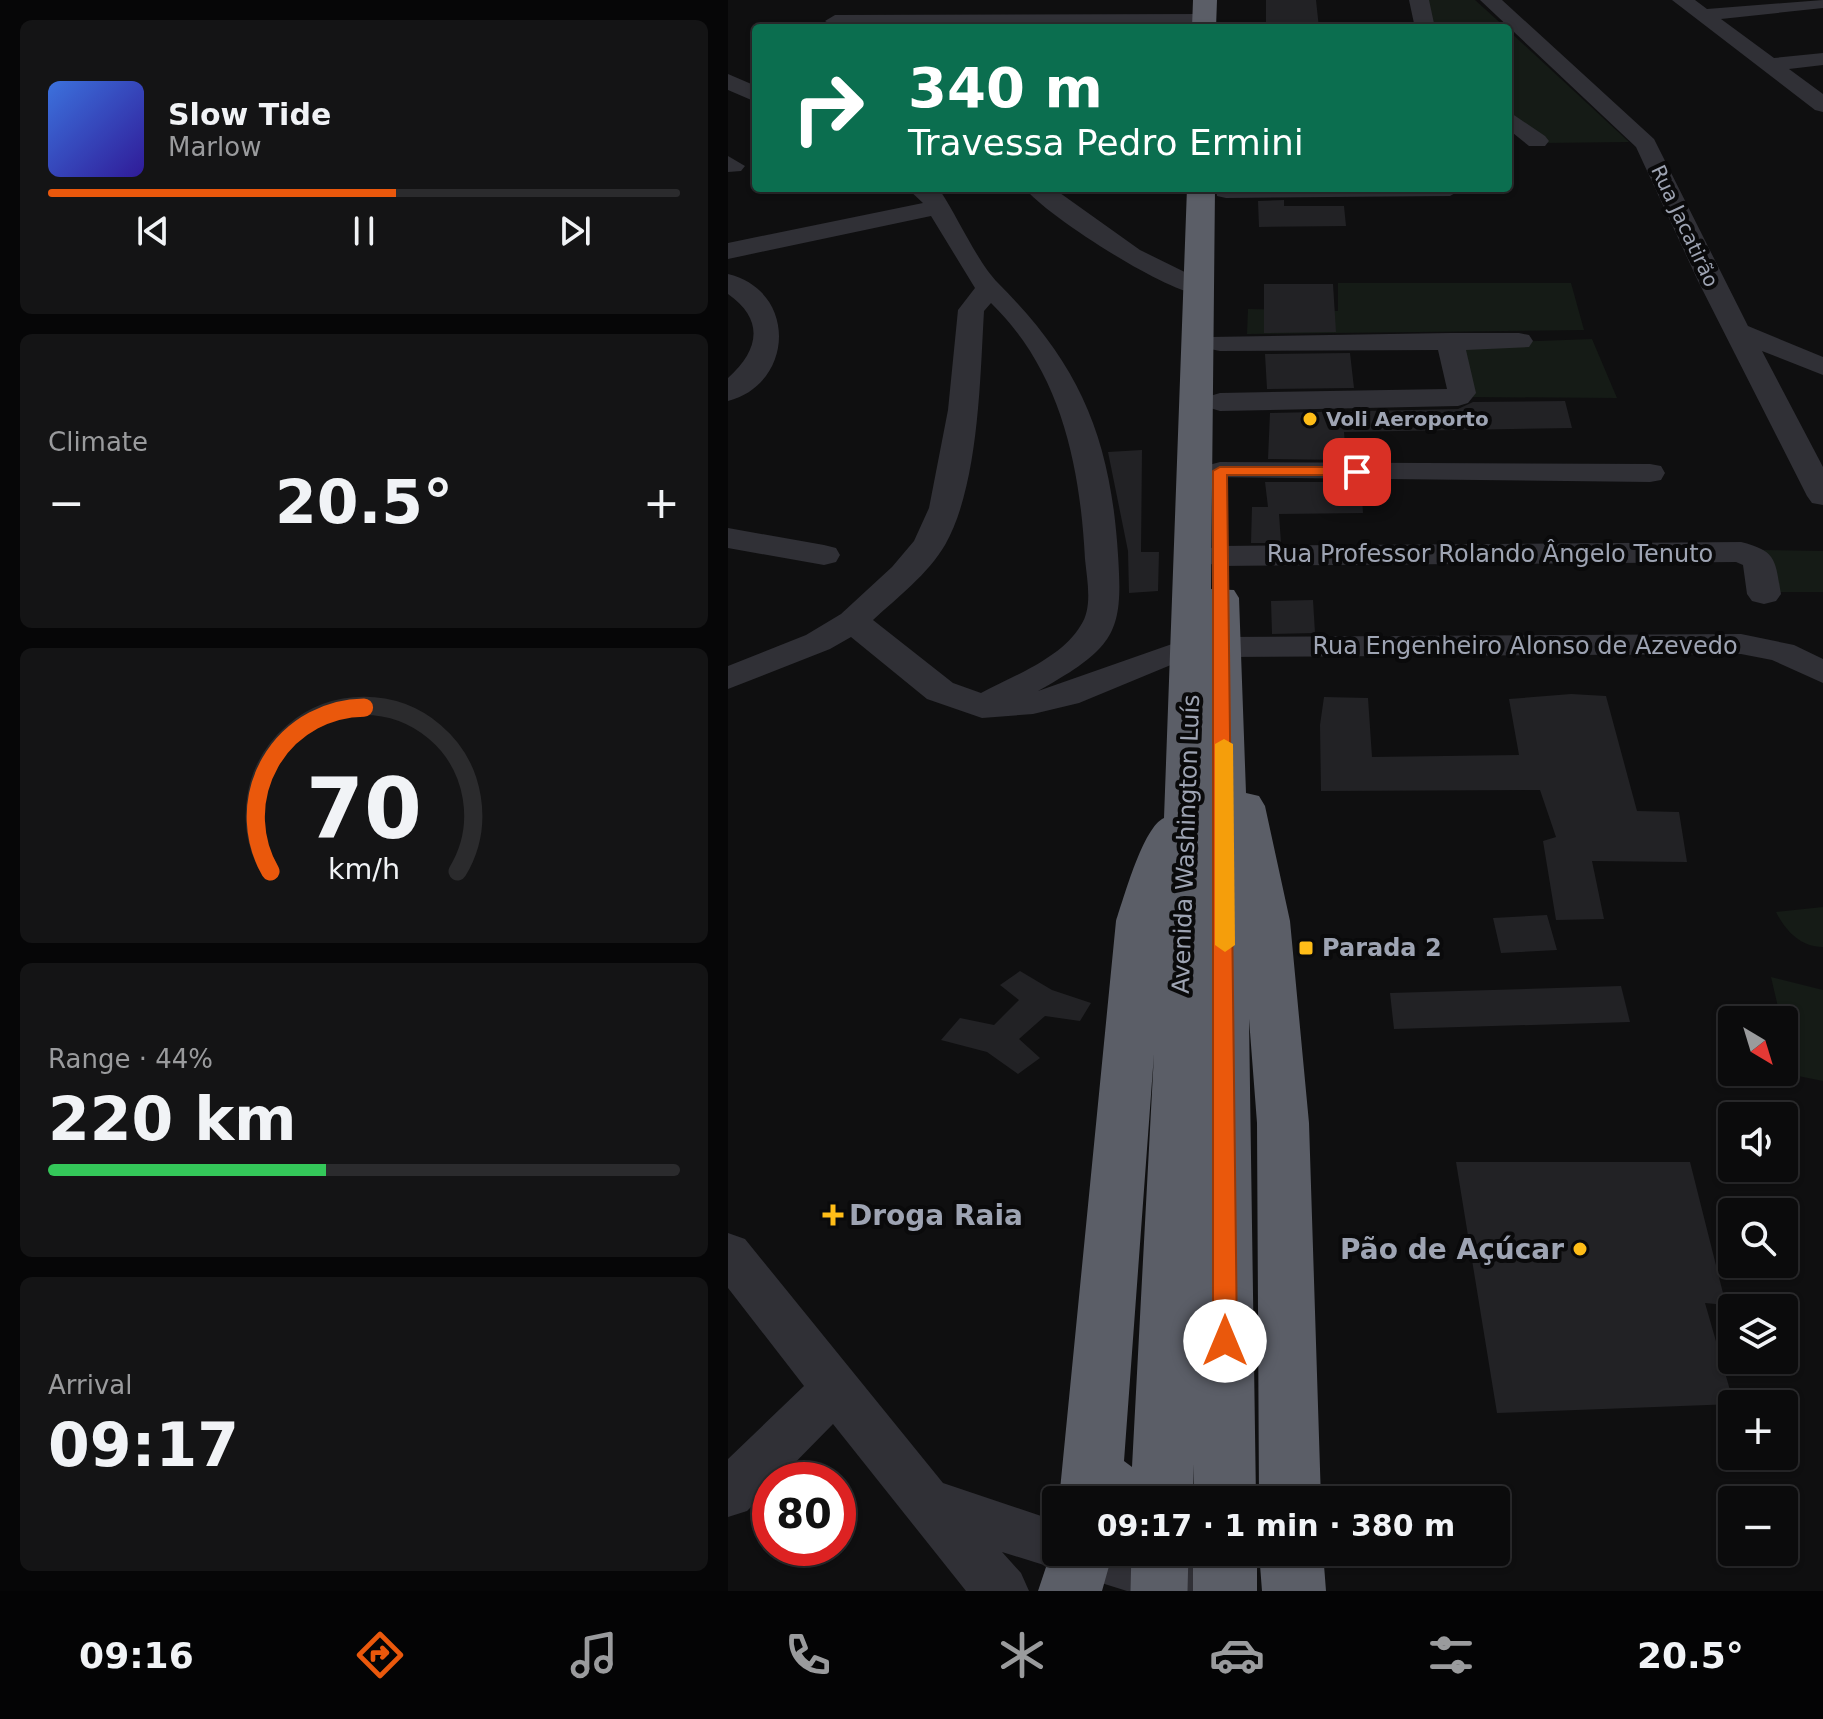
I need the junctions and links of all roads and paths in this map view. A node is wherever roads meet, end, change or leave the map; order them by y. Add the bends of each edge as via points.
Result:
1 (817, 0) edge
2 (1419, 0) edge
3 (1490, 0) edge
4 (1682, 0) edge
5 (1823, 2) edge
6 (1704, 15) junction
7 (1204, 16) edge
8 (839, 24) edge
9 (1066, 24) edge
10 (1424, 24) edge
11 (1823, 59) edge
12 (1769, 65) junction
13 (728, 81) edge
14 (752, 93) edge
15 (1823, 105) edge
16 (1512, 121) edge
17 (1537, 141) dead end
18 (1046, 192) edge
19 (1217, 192) edge
20 (1218, 192) edge
21 (929, 198) edge
22 (728, 251) edge
23 (728, 282) edge
24 (988, 288) junction
25 (1196, 288) junction
26 (1739, 332) junction
27 (1391, 341) junction
28 (1450, 341) junction
29 (1519, 341) dead end
30 (1220, 343) junction
31 (1823, 367) edge
32 (728, 392) edge
33 (1402, 398) junction
34 (1220, 402) junction
35 (1220, 471) junction
36 (1650, 473) dead end
37 (1823, 496) edge
38 (728, 538) edge
39 (824, 555) dead end
40 (1219, 556) junction
41 (1764, 594) dead end
42 (853, 621) junction
43 (1207, 647) junction
44 (1823, 672) edge
45 (728, 678) edge
46 (982, 707) junction
47 (1224, 731) junction
48 (1185, 809) junction
49 (1204, 959) junction
50 (728, 1252) edge
51 (836, 1388) junction
52 (1088, 1486) edge
53 (1163, 1486) edge
54 (1224, 1486) edge
55 (1290, 1486) edge
56 (728, 1494) edge
57 (924, 1500) junction
58 (1042, 1525) edge
59 (1160, 1566) edge
60 (1162, 1566) edge
61 (1224, 1566) edge
62 (1292, 1566) edge
63 (1001, 1591) edge
64 (1159, 1591) edge
65 (1223, 1591) edge
66 (1294, 1591) edge

1 - 8 street
2 - 10 street
3 - 26 street, Rua Jacatirão via 1646,144
4 - 6 street
5 - 6 street
6 - 12 street
7 - 9 street
8 - 9 street
11 - 12 street
12 - 15 street
13 - 14 street
16 - 17 street
18 - 25 street via 1131,255
19 - 25 highway, Avenida Washington Luís
20 - 30 highway, Avenida Washington Luís
21 - 22 street
21 - 24 street
23 - 32 street via 762,312 767,341 755,369
24 - 42 street via 971,310 963,410 939,527 904,574
24 - 46 street via 1040,341 1070,399 1100,511 1104,604 1095,631 1083,644
25 - 43 highway, Avenida Washington Luís
26 - 31 street
26 - 37 street, Rua Jacatirão
27 - 28 street
27 - 30 street
27 - 33 street
28 - 29 street
28 - 33 street via 1462,393
30 - 34 highway, Avenida Washington Luís
33 - 34 street
34 - 35 highway, Avenida Washington Luís
35 - 36 street
35 - 40 highway, Avenida Washington Luís
38 - 39 street
40 - 41 street, Rua Professor Rolando Ângelo Tenuto via 1741,552 1759,560
40 - 43 highway, Avenida Washington Luís
42 - 45 street via 818,642
42 - 46 street via 940,691
43 - 44 street, Rua Engenheiro Alonso de Azevedo via 1741,644 1782,652
43 - 46 street, Rua Engenheiro Alonso de Azevedo via 1048,700
43 - 47 highway, Avenida Washington Luís
43 - 48 highway, Avenida Washington Luís
47 - 49 highway, Avenida Washington Luís
47 - 55 highway via 1266,921 1283,1123
48 - 49 highway, Avenida Washington Luís
48 - 52 highway via 1140,921
49 - 53 highway, Avenida Washington Luís
49 - 54 highway, Avenida Washington Luís
50 - 51 street
51 - 56 street
51 - 57 street
57 - 58 street
57 - 63 street
59 - 64 highway, bridge
60 - 65 street
61 - 65 highway
62 - 66 highway

